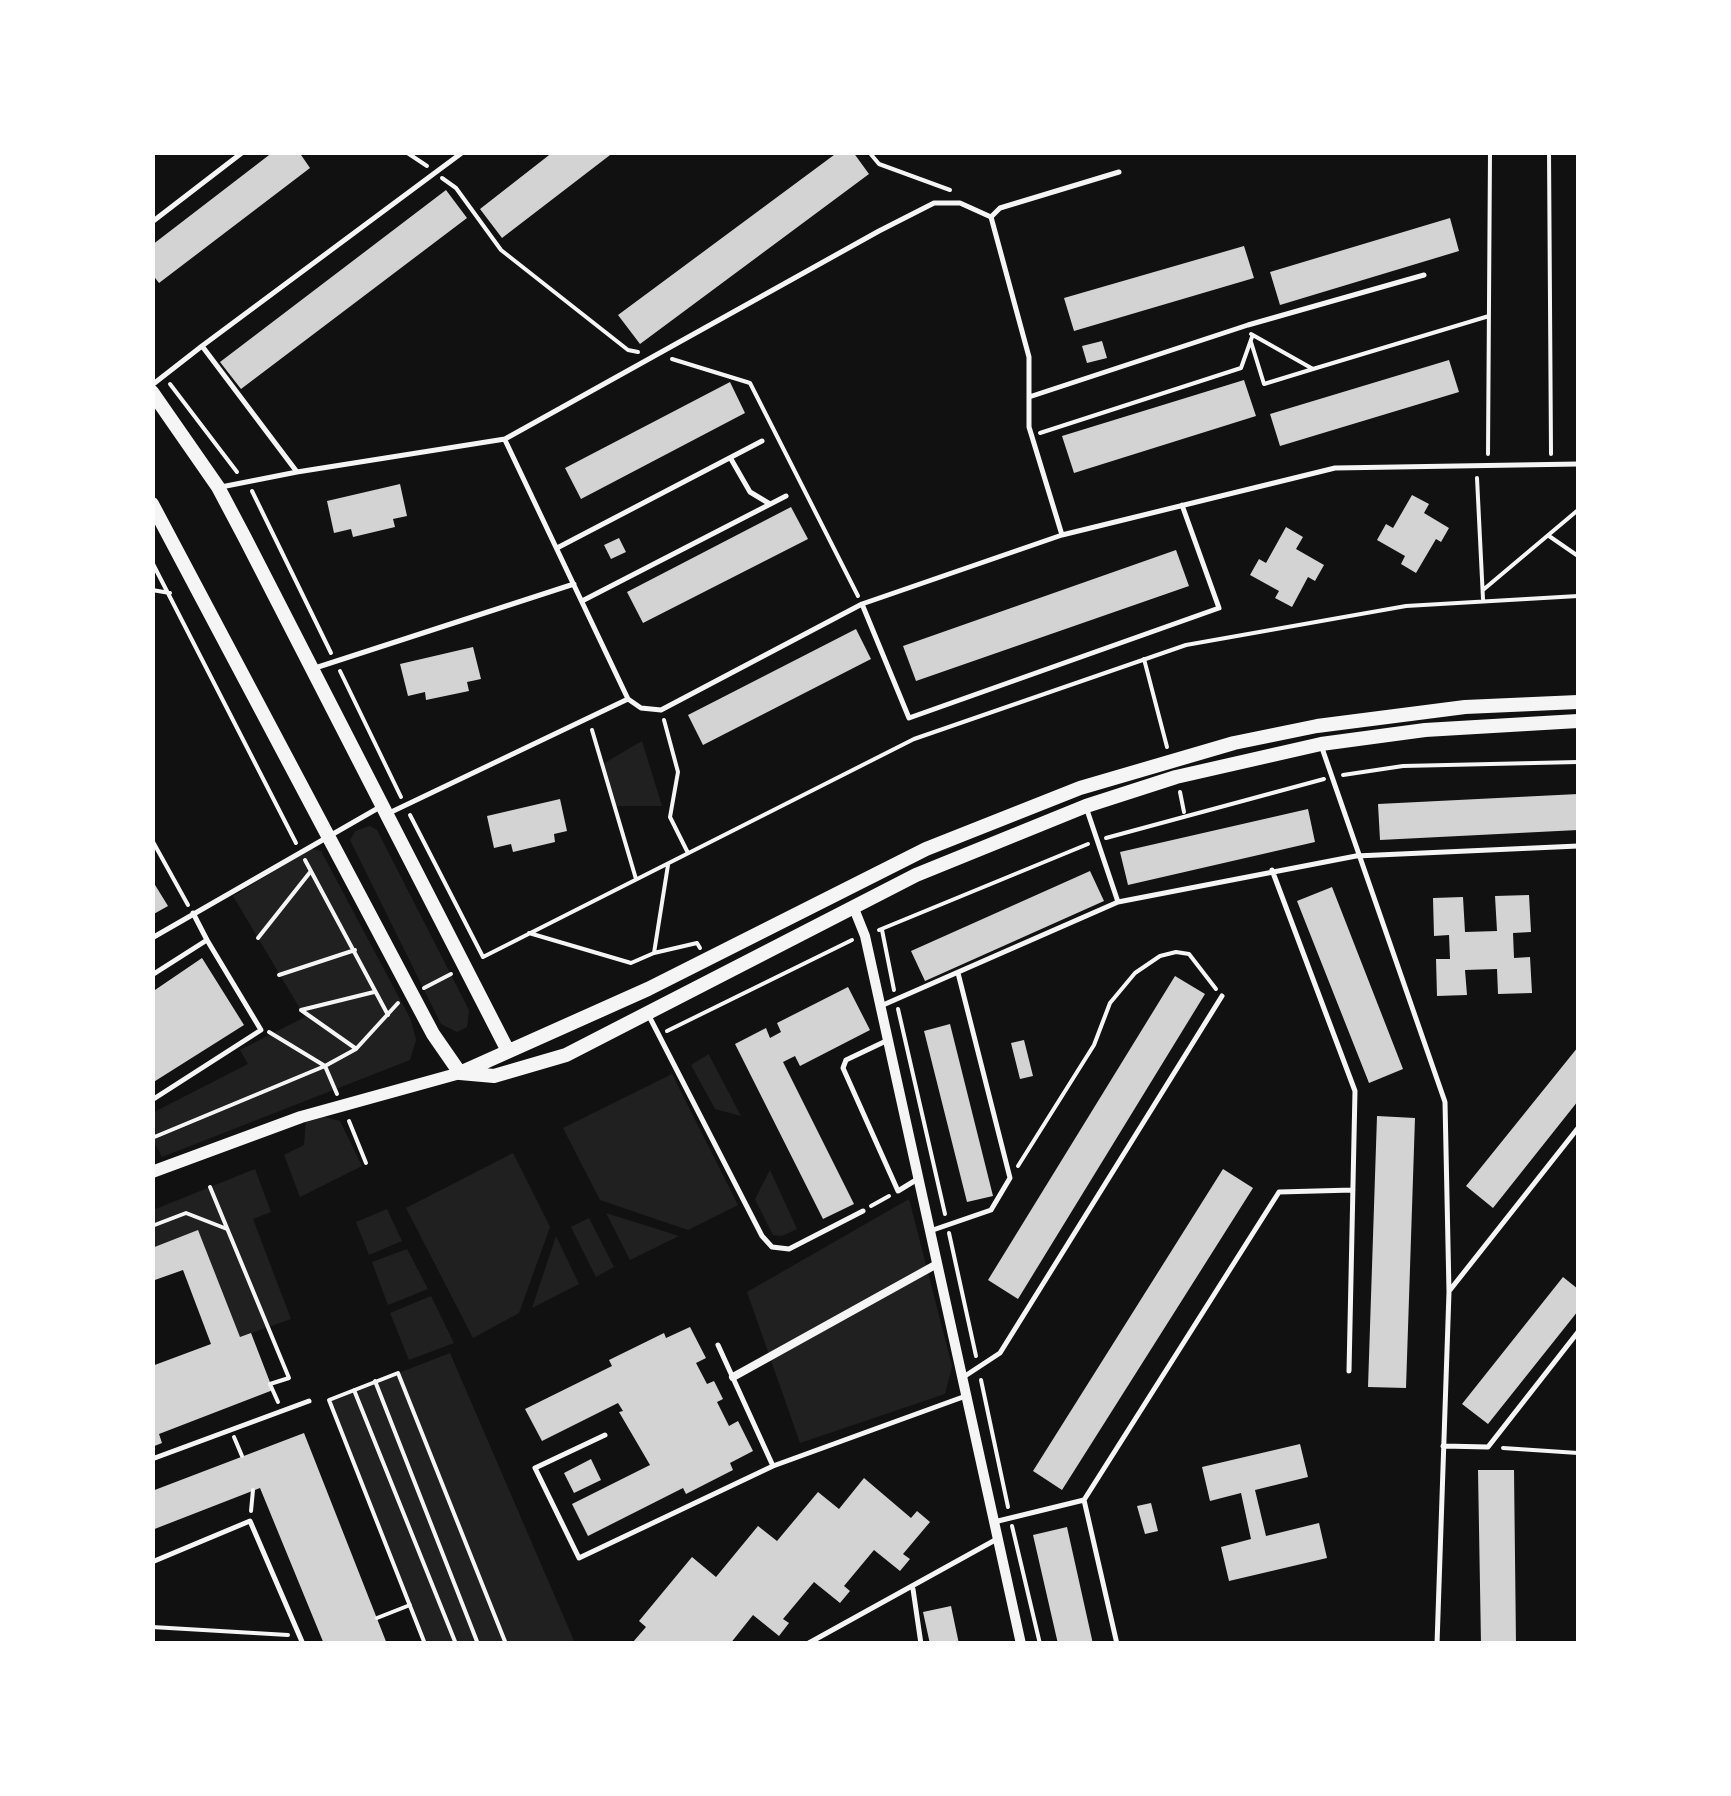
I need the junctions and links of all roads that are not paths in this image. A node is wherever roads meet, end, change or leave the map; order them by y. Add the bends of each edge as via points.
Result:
1 (242, 152) edge
2 (463, 152) edge
3 (1119, 172) dead end
4 (991, 217) junction
5 (152, 222) edge
6 (1424, 275) dead end
7 (202, 346) junction
8 (152, 388) edge
9 (1029, 397) junction
10 (505, 439) junction
11 (762, 441) dead end
12 (731, 460) junction
13 (1578, 464) edge
14 (296, 472) junction
15 (218, 487) junction
16 (786, 496) dead end
17 (152, 504) edge
18 (770, 504) junction
19 (1182, 505) junction
20 (1062, 534) junction
21 (558, 548) junction
22 (574, 584) junction
23 (582, 600) junction
24 (862, 604) junction
25 (312, 669) junction
26 (628, 699) junction
27 (1578, 702) edge
28 (1578, 721) edge
29 (1317, 726) junction
30 (1321, 744) junction
31 (1080, 788) junction
32 (1086, 806) junction
33 (382, 811) junction
34 (327, 835) junction
35 (1578, 846) edge
36 (1356, 856) junction
37 (1272, 870) junction
38 (844, 887) junction
39 (1118, 902) junction
40 (854, 906) junction
41 (193, 914) junction
42 (152, 938) edge
43 (207, 940) junction
44 (958, 973) junction
45 (152, 975) edge
46 (1222, 996) road end
47 (880, 1006) junction
48 (647, 1013) junction
49 (888, 1040) junction
50 (507, 1049) junction
51 (460, 1072) junction
52 (152, 1100) edge
53 (1578, 1128) edge
54 (155, 1165) edge
55 (918, 1178) junction
56 (1354, 1190) junction
57 (863, 1211) road end
58 (930, 1231) junction
59 (937, 1264) junction
60 (1448, 1292) junction
61 (1578, 1332) edge
62 (718, 1345) dead end
63 (1349, 1370) dead end
64 (733, 1377) junction
65 (962, 1377) junction
66 (966, 1396) junction
67 (308, 1400) dead end
68 (605, 1436) dead end
69 (1443, 1446) junction
70 (152, 1460) edge
71 (773, 1466) junction
72 (1084, 1500) junction
73 (994, 1522) junction
74 (998, 1538) junction
75 (152, 1562) edge
76 (912, 1588) junction
77 (303, 1644) edge
78 (807, 1644) edge
79 (921, 1644) edge
80 (1021, 1644) edge
81 (1118, 1644) edge
82 (1437, 1644) edge

1 - 5 lane
2 - 7 lane
3 - 4 lane via 1000,208
4 - 9 lane via 1029,357
4 - 10 lane via 960,203 934,204
6 - 9 lane
7 - 8 lane
7 - 14 lane
8 - 15 main road
9 - 20 lane via 1032,436
10 - 14 lane
10 - 21 lane
11 - 12 lane
12 - 18 lane via 750,492
12 - 21 lane
13 - 19 lane via 1335,468
14 - 15 lane
15 - 25 main road
16 - 18 lane
17 - 34 main road
18 - 23 lane
19 - 20 lane
19 - 24 lane via 1219,608 909,718
20 - 24 lane
21 - 22 lane
22 - 23 lane
22 - 25 lane
23 - 26 lane
24 - 26 lane via 662,710
25 - 33 main road
26 - 33 lane
27 - 29 main road via 1466,707
28 - 30 main road
29 - 30 main road
29 - 31 main road
30 - 32 main road via 1238,760
30 - 36 lane
31 - 32 main road
31 - 38 main road
32 - 39 lane
32 - 40 main road
33 - 34 lane
33 - 50 main road
34 - 41 lane
34 - 51 main road
35 - 36 lane
36 - 37 lane
36 - 60 lane via 1445,1102
37 - 39 lane
37 - 56 lane via 1356,1091
38 - 40 main road
38 - 50 main road via 648,989
39 - 44 lane
40 - 47 street
40 - 48 main road
41 - 42 lane
41 - 43 lane
43 - 45 lane
43 - 52 lane via 262,1030
44 - 47 lane
44 - 58 lane via 1010,1178 991,1210
46 - 65 lane via 1000,1352
47 - 49 street
48 - 51 main road via 524,1070 494,1076
48 - 57 lane via 772,1247 789,1249
49 - 55 street
49 - 55 lane via 846,1060 843,1068 898,1191
50 - 51 main road
51 - 54 street
53 - 60 lane
55 - 58 street
56 - 63 lane
56 - 72 lane via 1279,1192
58 - 59 street
59 - 64 street
59 - 65 street
60 - 69 lane
61 - 69 lane via 1488,1448
62 - 64 lane
64 - 71 lane
65 - 66 street
66 - 71 lane
66 - 73 street
67 - 70 lane
68 - 71 lane via 535,1468 579,1558
69 - 82 lane
72 - 73 lane
72 - 81 lane
73 - 74 street
74 - 76 lane
74 - 80 street
75 - 77 lane via 250,1521
76 - 78 lane
76 - 79 lane

